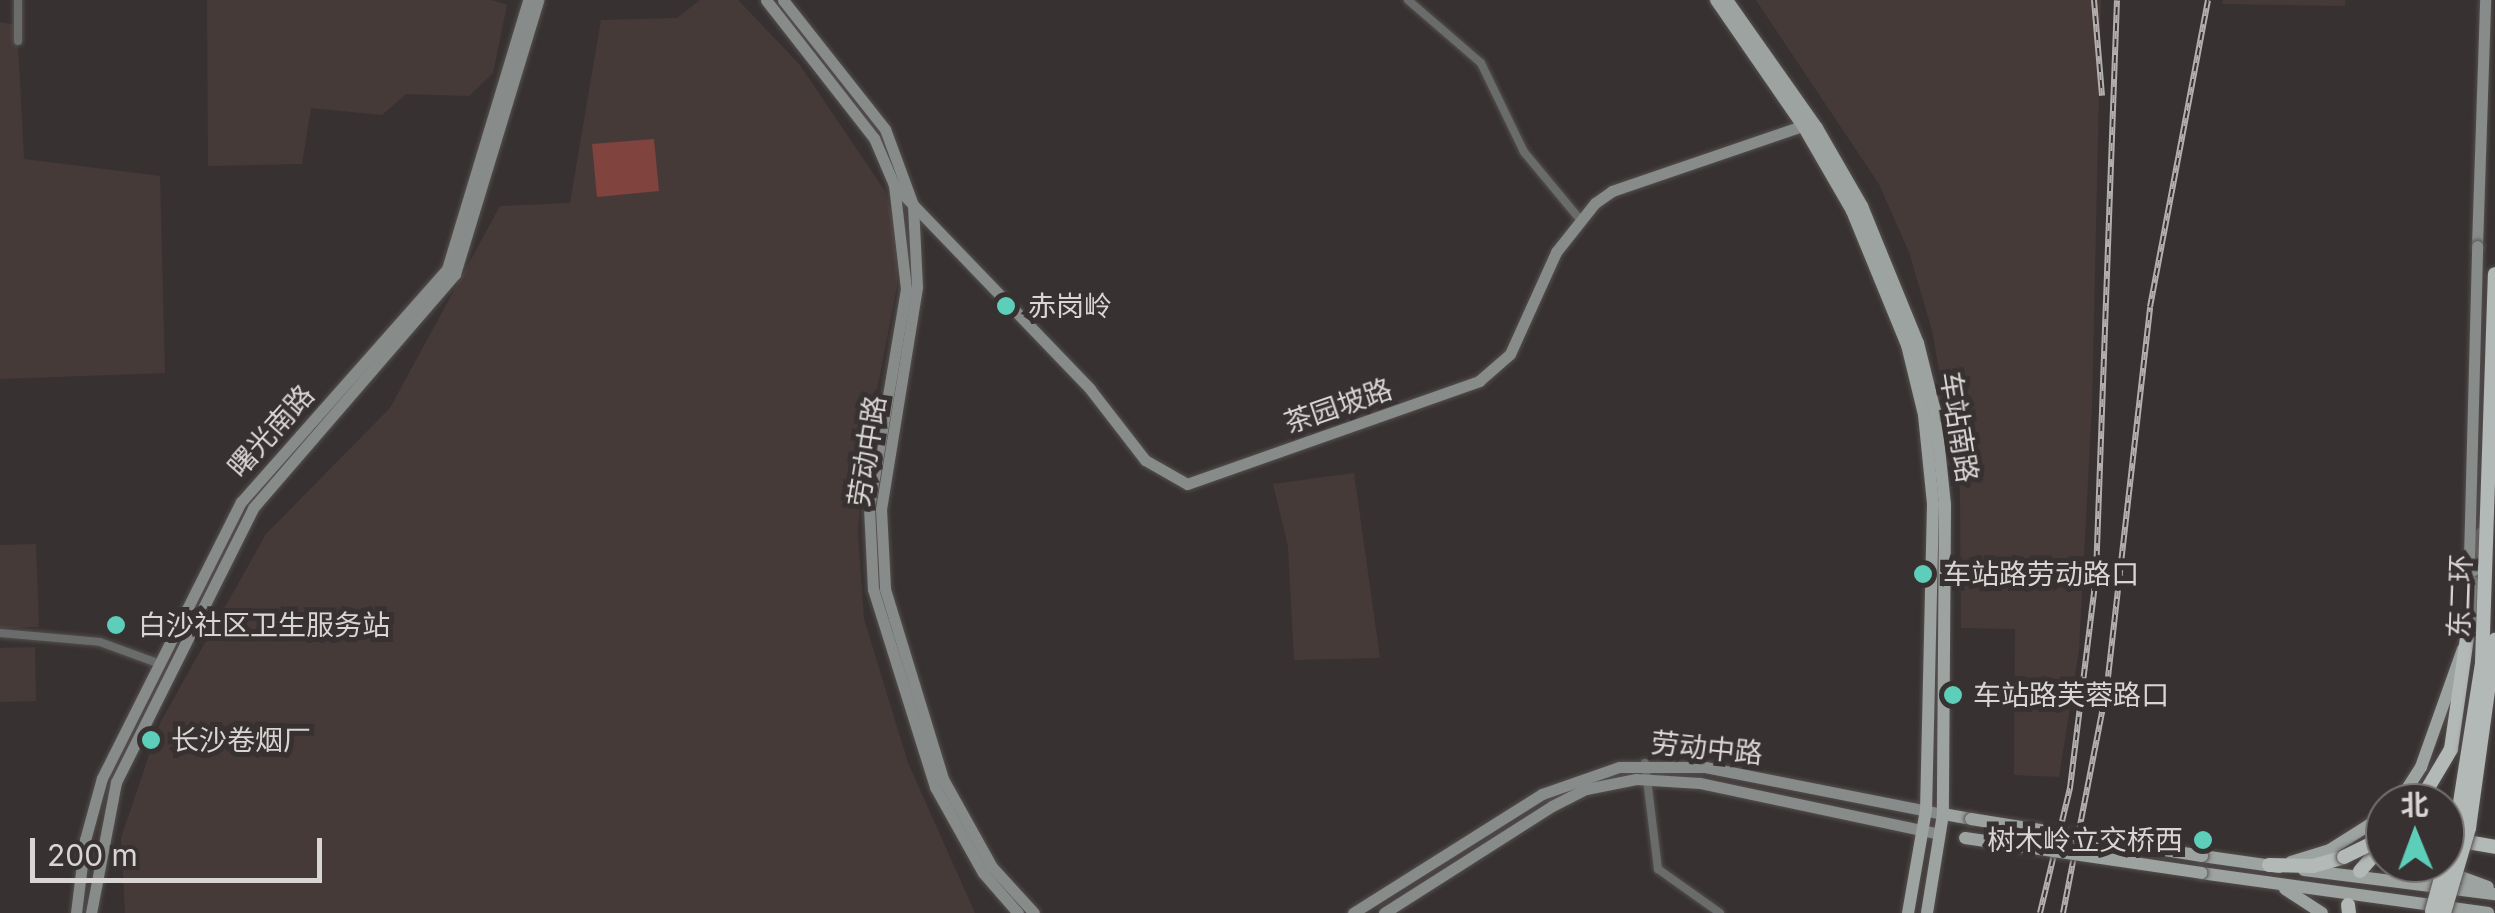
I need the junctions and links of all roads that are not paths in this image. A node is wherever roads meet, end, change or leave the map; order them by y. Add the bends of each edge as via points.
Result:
1 (18, 0) edge
2 (528, 0) edge
3 (538, 0) edge
4 (766, 0) edge
5 (784, 0) edge
6 (1408, 0) edge
7 (1716, 0) edge
8 (1727, 0) edge
9 (2485, 0) edge
10 (18, 41) dead end
11 (1808, 124) junction
12 (894, 185) junction
13 (914, 205) junction
14 (1578, 218) junction
15 (2495, 274) edge
16 (2486, 519) junction
17 (2474, 570) junction
18 (0, 633) edge
19 (2495, 640) edge
20 (2466, 642) junction
21 (162, 665) junction
22 (175, 670) junction
23 (1645, 764) junction
24 (1648, 778) junction
25 (2411, 783) edge
26 (2430, 783) edge
27 (1926, 810) junction
28 (1943, 814) junction
29 (1923, 830) junction
30 (2365, 831) edge
31 (1939, 834) junction
32 (2465, 842) edge
33 (2495, 847) edge
34 (2365, 849) edge
35 (2269, 865) junction
36 (2365, 865) edge
37 (2365, 869) edge
38 (2360, 871) joint
39 (2465, 880) edge
40 (2273, 884) junction
41 (2495, 892) edge
42 (2373, 896) junction
43 (1928, 906) edge
44 (2322, 912) edge
45 (2407, 912) edge
46 (76, 913) edge
47 (91, 913) edge
48 (1018, 913) edge
49 (1034, 913) edge
50 (1353, 913) edge
51 (1384, 913) edge
52 (1720, 913) edge
53 (1908, 913) edge
54 (2431, 913) edge
55 (2444, 913) edge
56 (2488, 913) edge

1 - 10 street
2 - 21 main road, 曙光南路 via 447,269 241,502
3 - 22 main road, 曙光南路 via 454,274 253,508
4 - 12 main road, 劳动中路 via 874,138
5 - 13 main road, 劳动中路 via 885,129
6 - 14 street via 1480,63 1524,152
7 - 11 main road, 车站南路
8 - 11 main road, 车站南路
9 - 17 main road, bridge via 2469,558
11 - 14 main road, 茶园坡路 via 1612,190
11 - 27 main road, 车站南路 via 1894,309 1924,415 1933,504
11 - 28 main road, 车站南路 via 1862,206 1904,305 1935,411 1945,504
12 - 13 main road, 茶园坡路
12 - 48 main road, 劳动中路 via 906,289 869,508 873,589 934,787 983,873
13 - 14 main road, 茶园坡路 via 1090,389 1145,460 1186,484 1480,381 1510,354
13 - 49 main road, 劳动中路 via 917,287 884,485 885,589 943,778 992,867
15 - 16 highway, 东二环, bridge
16 - 17 highway, bridge
16 - 54 highway, 东二环, bridge via 2479,688 2452,848
17 - 20 highway
18 - 21 street via 100,642
19 - 55 highway, 东二环, bridge via 2468,828
20 - 25 main road
20 - 26 highway via 2450,749
21 - 22 street
21 - 46 main road, 曙光南路 via 102,778
22 - 47 main road, 曙光南路 via 116,782
23 - 24 street
23 - 27 main road, 劳动中路 via 1705,767
23 - 50 main road, 劳动中路 via 1542,794
24 - 29 main road, 劳动中路
24 - 51 main road, 劳动中路 via 1586,789 1552,806
24 - 52 street via 1658,868
27 - 28 main road, 劳动中路
27 - 29 main road, 车站南路
28 - 31 main road, 车站南路
28 - 35 main road, 劳动中路, bridge
29 - 31 main road, 劳动中路
29 - 53 main road, 车站南路
30 - 35 main road via 2315,856
31 - 40 main road, 劳动中路, bridge
31 - 43 main road, 车站南路
32 - 33 highway, bridge
34 - 35 highway, bridge via 2344,858
35 - 41 main road, 劳动中路
36 - 38 highway
37 - 38 main road
39 - 41 main road
40 - 42 main road, 劳动中路
40 - 44 main road
42 - 45 main road
42 - 56 main road, 劳动中路

